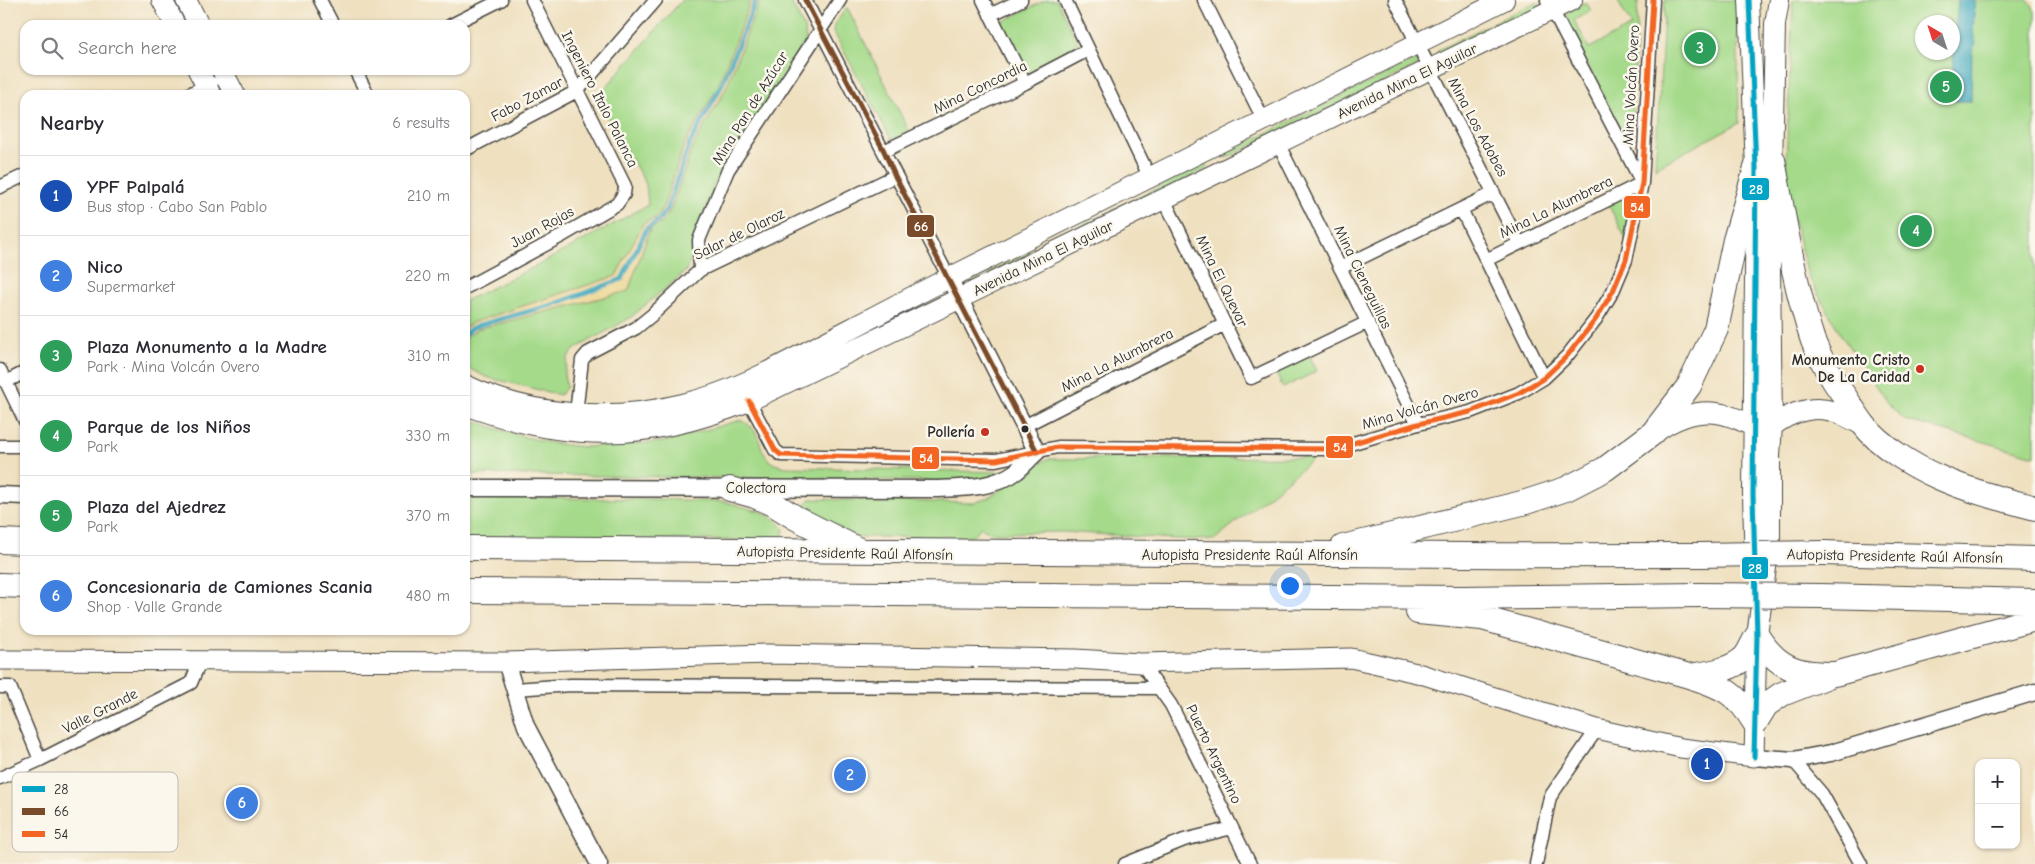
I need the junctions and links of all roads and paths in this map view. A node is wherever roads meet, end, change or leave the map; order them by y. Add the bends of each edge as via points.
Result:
1 (162, 0) edge
2 (186, 0) edge
3 (320, 0) edge
4 (501, 0) edge
5 (532, 0) edge
6 (656, 0) edge
7 (805, 0) edge
8 (840, 0) edge
9 (983, 0) edge
10 (1021, 0) edge
11 (1065, 0) edge
12 (1204, 0) edge
13 (1395, 0) edge
14 (1504, 0) edge
15 (1572, 0) edge
16 (1653, 0) edge
17 (1749, 0) edge
18 (1779, 0) edge
19 (1550, 5) edge
20 (990, 15) junction
21 (172, 20) edge
22 (196, 20) edge
23 (330, 20) edge
24 (461, 20) edge
25 (820, 30) junction
26 (1417, 44) junction
27 (1088, 50) junction
28 (1430, 70) junction
29 (220, 75) edge
30 (224, 75) edge
31 (359, 75) edge
32 (1025, 83) junction
33 (205, 84) edge
34 (232, 90) edge
35 (366, 90) edge
36 (577, 91) junction
37 (1264, 121) junction
38 (1278, 144) junction
39 (470, 147) edge
40 (1210, 148) junction
41 (884, 151) junction
42 (1764, 164) junction
43 (1220, 172) junction
44 (895, 176) junction
45 (20, 178) edge
46 (1150, 178) junction
47 (1642, 183) junction
48 (625, 186) joint
49 (0, 188) edge
50 (1494, 193) junction
51 (1164, 199) junction
52 (1460, 209) junction
53 (1519, 243) junction
54 (1486, 260) junction
55 (1340, 268) junction
56 (700, 270) junction
57 (949, 278) junction
58 (470, 285) edge
59 (960, 298) junction
60 (1368, 322) junction
61 (1225, 324) junction
62 (20, 373) edge
63 (3, 376) edge
64 (1544, 378) junction
65 (470, 387) edge
66 (749, 402) junction
67 (470, 407) edge
68 (20, 411) edge
69 (576, 414) junction
70 (1418, 424) junction
71 (1024, 426) junction
72 (1864, 426) junction
73 (1653, 434) junction
74 (1762, 440) junction
75 (0, 446) edge
76 (20, 446) edge
77 (1037, 452) junction
78 (470, 488) edge
79 (730, 488) junction
80 (0, 495) edge
81 (20, 496) edge
82 (2035, 508) edge
83 (0, 542) edge
84 (20, 542) edge
85 (470, 548) edge
86 (867, 554) junction
87 (1302, 556) junction
88 (2035, 559) edge
89 (0, 585) edge
90 (20, 586) edge
91 (470, 591) edge
92 (1118, 596) junction
93 (2035, 601) edge
94 (2035, 619) edge
95 (1757, 636) junction
96 (0, 660) edge
97 (201, 660) junction
98 (506, 662) junction
99 (1141, 663) junction
100 (1835, 674) junction
101 (1689, 676) junction
102 (5, 687) edge
103 (1159, 688) junction
104 (515, 689) junction
105 (2035, 692) edge
106 (1755, 723) junction
107 (1597, 729) junction
108 (1754, 757) junction
109 (40, 760) junction
110 (1793, 760) junction
111 (13, 772) edge
112 (12, 773) edge
113 (0, 778) edge
114 (1232, 828) junction
115 (599, 864) edge
116 (1125, 864) edge
117 (1250, 864) edge
118 (1536, 864) edge
119 (1861, 864) edge

1 - 21 main road
2 - 22 main road
3 - 23 street
4 - 24 street
5 - 36 street, Ingeniero Italo Palanca
6 - 36 street, Fabo Zamar
7 - 25 street
8 - 25 street, Mina Pan de Azúcar
9 - 20 street
10 - 20 street
11 - 27 street
12 - 37 street
13 - 26 street, Mina Los Adobes
14 - 26 main road, Avenida Mina El Aguilar
15 - 19 main road, Avenida Mina El Aguilar
16 - 47 street, Mina Volcán Overo
17 - 42 main road
18 - 42 main road
19 - 28 main road, Avenida Mina El Aguilar
19 - 47 street
20 - 32 street
25 - 41 street
25 - 56 street, Mina Pan de Azúcar via 728,170 699,240
26 - 28 street, Mina Los Adobes
26 - 37 main road, Avenida Mina El Aguilar
27 - 32 street, Mina Concordia
27 - 46 street
28 - 38 main road, Avenida Mina El Aguilar
28 - 50 street, Mina Los Adobes
29 - 33 street
30 - 34 main road
31 - 35 street
32 - 41 street, Mina Concordia
36 - 39 street, Fabo Zamar
36 - 48 street, Ingeniero Italo Palanca
37 - 40 main road, Avenida Mina El Aguilar
38 - 43 main road, Avenida Mina El Aguilar
38 - 55 street, Mina Cieneguillas
40 - 43 main road
40 - 46 main road, Avenida Mina El Aguilar
41 - 44 street
42 - 72 highway via 1786,232 1814,342 1822,362
42 - 73 highway via 1735,240 1716,329 1689,386
42 - 74 main road via 1770,268
43 - 51 main road, Avenida Mina El Aguilar
44 - 56 street, Salar de Olaroz
44 - 57 street
45 - 49 street
46 - 57 main road, Avenida Mina El Aguilar
47 - 53 street, Mina La Alumbrera
47 - 64 street, Mina Volcán Overo via 1626,260 1613,291 1567,356
48 - 58 street, Juan Rojas via 617,204
50 - 52 street
50 - 53 street, Mina Los Adobes
51 - 59 main road, Avenida Mina El Aguilar
51 - 61 street, Mina El Quevar
52 - 54 street
52 - 55 street
53 - 54 street, Mina La Alumbrera
54 - 64 street
55 - 60 street, Mina Cieneguillas
56 - 69 street, Salar de Olaroz via 636,328 588,353 582,360
57 - 59 street
57 - 69 main road, Avenida Mina El Aguilar via 766,373 710,396 650,411
59 - 66 main road, Avenida Mina El Aguilar
59 - 71 street
60 - 61 street, Mina El Quevar via 1251,378
60 - 70 street, Mina Cieneguillas
61 - 71 street, Mina La Alumbrera
62 - 63 street
63 - 68 street
64 - 70 street, Mina Volcán Overo via 1518,393 1470,412
65 - 69 main road, Avenida Mina El Aguilar via 513,403
66 - 67 main road, Avenida Mina El Aguilar via 682,424 606,433 552,429 513,421
66 - 77 street, Mina Volcán Overo via 775,450 782,455 996,460
70 - 77 street, Mina Volcán Overo via 1333,450 1058,447
71 - 77 street
72 - 74 main road via 1832,410 1814,410 1794,413
72 - 82 highway via 1897,454 1938,477
73 - 74 main road via 1680,417 1697,412 1717,412
73 - 87 highway via 1605,469 1566,489 1441,524
74 - 95 main road via 1753,495
75 - 76 street
77 - 79 street, Colectora via 1016,471 991,484 967,488
78 - 79 street, Colectora
79 - 86 highway via 775,505
80 - 81 street
83 - 84 highway
85 - 86 highway, Autopista Presidente Raúl Alfonsín
86 - 87 highway, Autopista Presidente Raúl Alfonsín
87 - 88 highway, Autopista Presidente Raúl Alfonsín, bridge via 1823,553
89 - 90 highway
91 - 92 highway
92 - 93 highway, bridge via 1463,598 1699,595
92 - 101 highway via 1146,607 1384,608 1482,618
94 - 100 highway
95 - 100 highway via 1765,649 1784,666 1812,674
95 - 101 highway via 1745,656 1732,666
95 - 106 main road
96 - 97 main road
97 - 98 main road
97 - 109 street, Valle Grande via 190,683
98 - 99 main road via 768,654
98 - 104 street
99 - 103 street, Puerto Argentino
99 - 107 main road via 1351,658 1420,674
100 - 106 highway via 1782,694 1766,705
101 - 106 highway via 1731,694 1744,704
102 - 109 street
103 - 104 street via 570,685
103 - 114 street, Puerto Argentino via 1171,705
104 - 115 street via 526,726
105 - 110 street via 1831,753
106 - 108 main road
107 - 108 main road via 1681,748
107 - 118 street via 1550,797
108 - 110 street
109 - 111 street, Valle Grande
110 - 119 street via 1822,794
112 - 113 street, Valle Grande
114 - 116 street via 1184,840
114 - 117 street, Puerto Argentino

